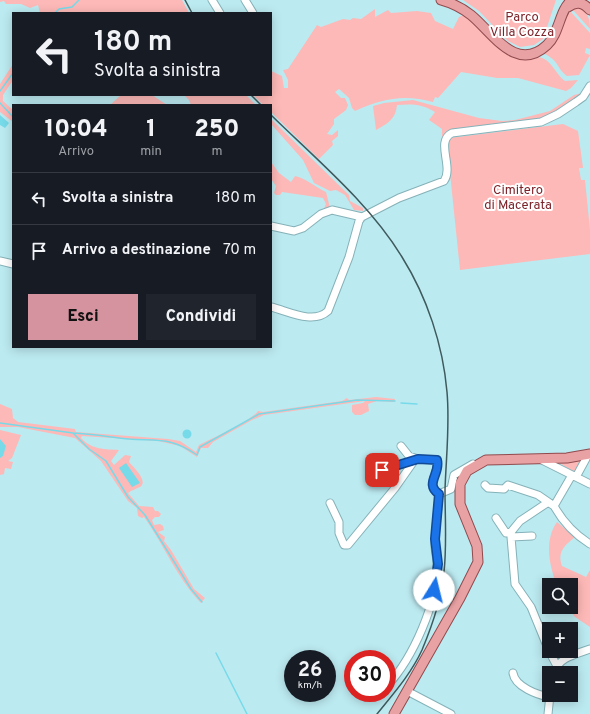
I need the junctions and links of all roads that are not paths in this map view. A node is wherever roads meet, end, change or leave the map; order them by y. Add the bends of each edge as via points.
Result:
1 (212, 0) edge
2 (245, 0) edge
3 (441, 0) edge
4 (452, 0) edge
5 (566, 2) edge
6 (590, 10) edge
7 (219, 12) edge
8 (253, 12) edge
9 (511, 49) junction
10 (590, 86) edge
11 (362, 217) junction
12 (272, 226) edge
13 (0, 261) edge
14 (12, 264) edge
15 (272, 308) edge
16 (401, 446) dead end
17 (589, 454) edge
18 (539, 458) junction
19 (416, 460) junction
20 (479, 462) junction
21 (382, 470) dead end
22 (574, 476) junction
23 (590, 484) edge
24 (486, 485) dead end
25 (439, 494) junction
26 (330, 503) dead end
27 (547, 503) junction
28 (554, 506) junction
29 (496, 518) dead end
30 (532, 536) dead end
31 (590, 544) edge
32 (542, 634) edge
33 (590, 649) edge
34 (553, 658) edge
35 (557, 666) joint
36 (396, 673) edge
37 (513, 673) dead end
38 (407, 691) junction
39 (542, 695) edge
40 (549, 702) edge
41 (394, 714) edge
42 (450, 714) edge
43 (548, 714) edge

1 - 7 street
2 - 8 street
3 - 9 main road via 473,16 502,45
4 - 9 main road via 474,13
5 - 6 main road via 586,5
5 - 9 main road via 545,44 529,54
10 - 11 street via 576,102 541,122 447,135 444,140 447,172 444,181 399,198
11 - 12 street via 332,210 294,231
11 - 15 street via 328,311 312,318
13 - 14 street
16 - 19 street
17 - 18 main road via 567,458
17 - 22 street
18 - 20 main road
18 - 22 street
19 - 21 street
19 - 25 street via 437,460 432,487
19 - 26 street via 348,545 344,546 339,533 339,522
20 - 25 street via 470,464 454,475 451,489
20 - 38 main road via 464,476 460,494 460,504 478,546 478,562
22 - 23 street
22 - 28 street
24 - 27 street via 488,488 504,489 508,485 538,495
25 - 36 street via 435,539 438,564 432,602 412,650
27 - 28 street
27 - 29 street via 520,521 511,532 506,533
28 - 31 street via 568,527
30 - 32 street via 510,537 513,569 516,584 531,607
33 - 35 street via 567,657
34 - 35 street
37 - 39 street via 517,681 532,693
38 - 41 main road
38 - 42 street
40 - 43 street

